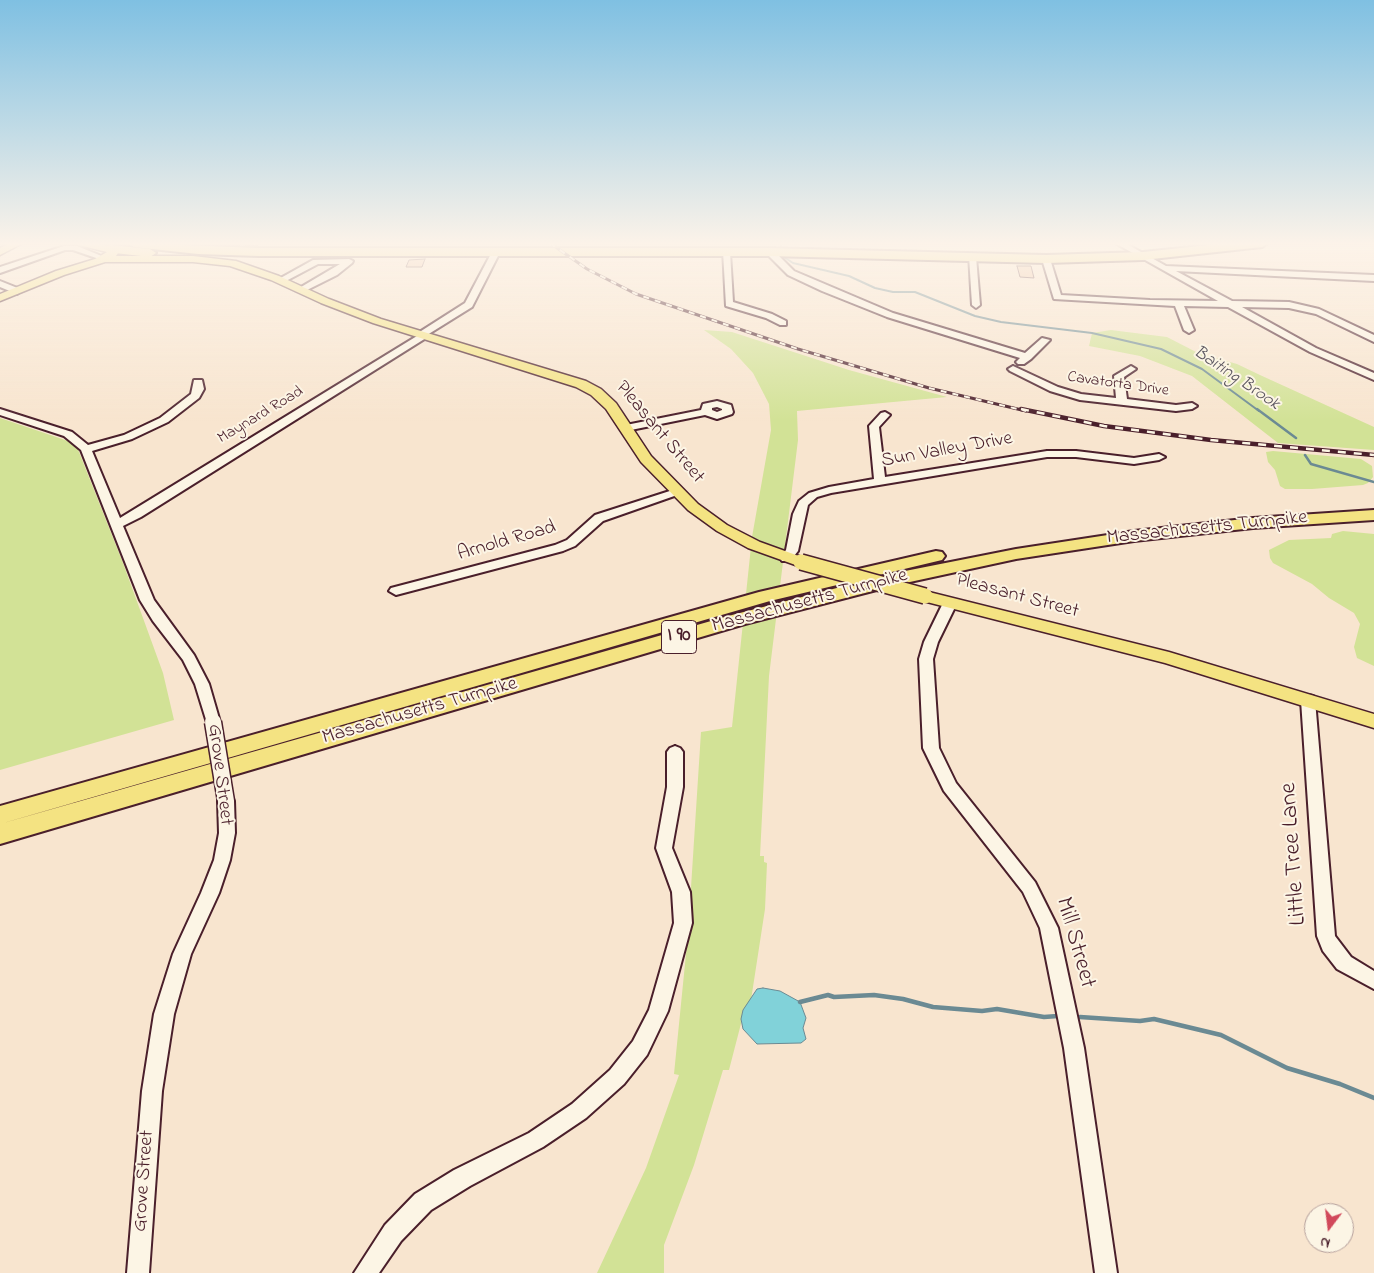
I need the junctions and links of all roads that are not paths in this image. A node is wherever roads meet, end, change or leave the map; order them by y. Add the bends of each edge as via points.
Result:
1 (331, 302) edge
2 (470, 302) edge
3 (729, 302) edge
4 (858, 302) edge
5 (1150, 302) edge
6 (1225, 302) edge
7 (1178, 304) junction
8 (1228, 304) junction
9 (783, 323) dead end
10 (1189, 330) dead end
11 (422, 336) junction
12 (1374, 339) edge
13 (1045, 340) dead end
14 (1028, 357) junction
15 (1131, 369) dead end
16 (1374, 377) edge
17 (198, 382) dead end
18 (1122, 402) junction
19 (1192, 406) dead end
20 (0, 412) edge
21 (706, 412) dead end
22 (885, 415) dead end
23 (626, 428) junction
24 (86, 449) junction
25 (1159, 457) dead end
26 (880, 482) junction
27 (676, 492) junction
28 (1374, 504) edge
29 (1374, 514) edge
30 (117, 524) junction
31 (794, 560) junction
32 (396, 592) dead end
33 (950, 603) junction
34 (1308, 700) junction
35 (1374, 721) edge
36 (675, 752) dead end
37 (0, 815) edge
38 (0, 834) edge
39 (1374, 980) edge
40 (138, 1273) edge
41 (365, 1273) edge
42 (1106, 1273) edge

1 - 11 main road, Pleasant Street
2 - 11 street, Maynard Road
3 - 9 street
4 - 14 street
5 - 7 street
6 - 8 street
7 - 8 street
7 - 10 street
8 - 12 street via 1282,304 1306,308
8 - 16 street via 1322,355
11 - 23 main road, Pleasant Street via 581,384 606,401
11 - 30 street, Maynard Road
13 - 14 street
14 - 18 street, Cavatorta Drive via 1011,371 1063,393
15 - 18 street via 1119,376
17 - 24 street via 195,396 164,420 128,437
18 - 19 street, Cavatorta Drive via 1176,408
20 - 24 street, Grove Street via 68,434
21 - 23 street
22 - 26 street via 874,426
23 - 27 main road, Pleasant Street via 644,456
24 - 30 street, Grove Street
25 - 26 street, Sun Valley Drive via 1134,461 1046,454
26 - 31 street, Sun Valley Drive via 829,490 807,499 800,509 793,546
27 - 31 main road, Pleasant Street via 722,528 762,549
27 - 32 street, Arnold Road via 599,518 571,543 559,548
28 - 37 highway, Massachusetts Turnpike / I 90 via 1237,512 1129,524 1002,543 860,572
29 - 38 highway, Massachusetts Turnpike / I 90 via 1134,536 1016,554 895,579 739,619
30 - 40 street, Grove Street, bridge via 152,609 196,671 213,722 226,801 227,833 222,860 180,961 164,1014 152,1091
31 - 33 main road, Pleasant Street, bridge
33 - 34 main road, Pleasant Street via 1169,658
33 - 42 street, Mill Street via 926,660 931,748 950,787 1029,887 1048,928 1075,1055
34 - 35 main road, Pleasant Street
34 - 39 street, Little Tree Lane via 1326,936 1344,963
36 - 41 street via 675,787 664,848 681,892 683,923 658,1011 640,1048 617,1077 579,1111 536,1140 423,1202 393,1233

